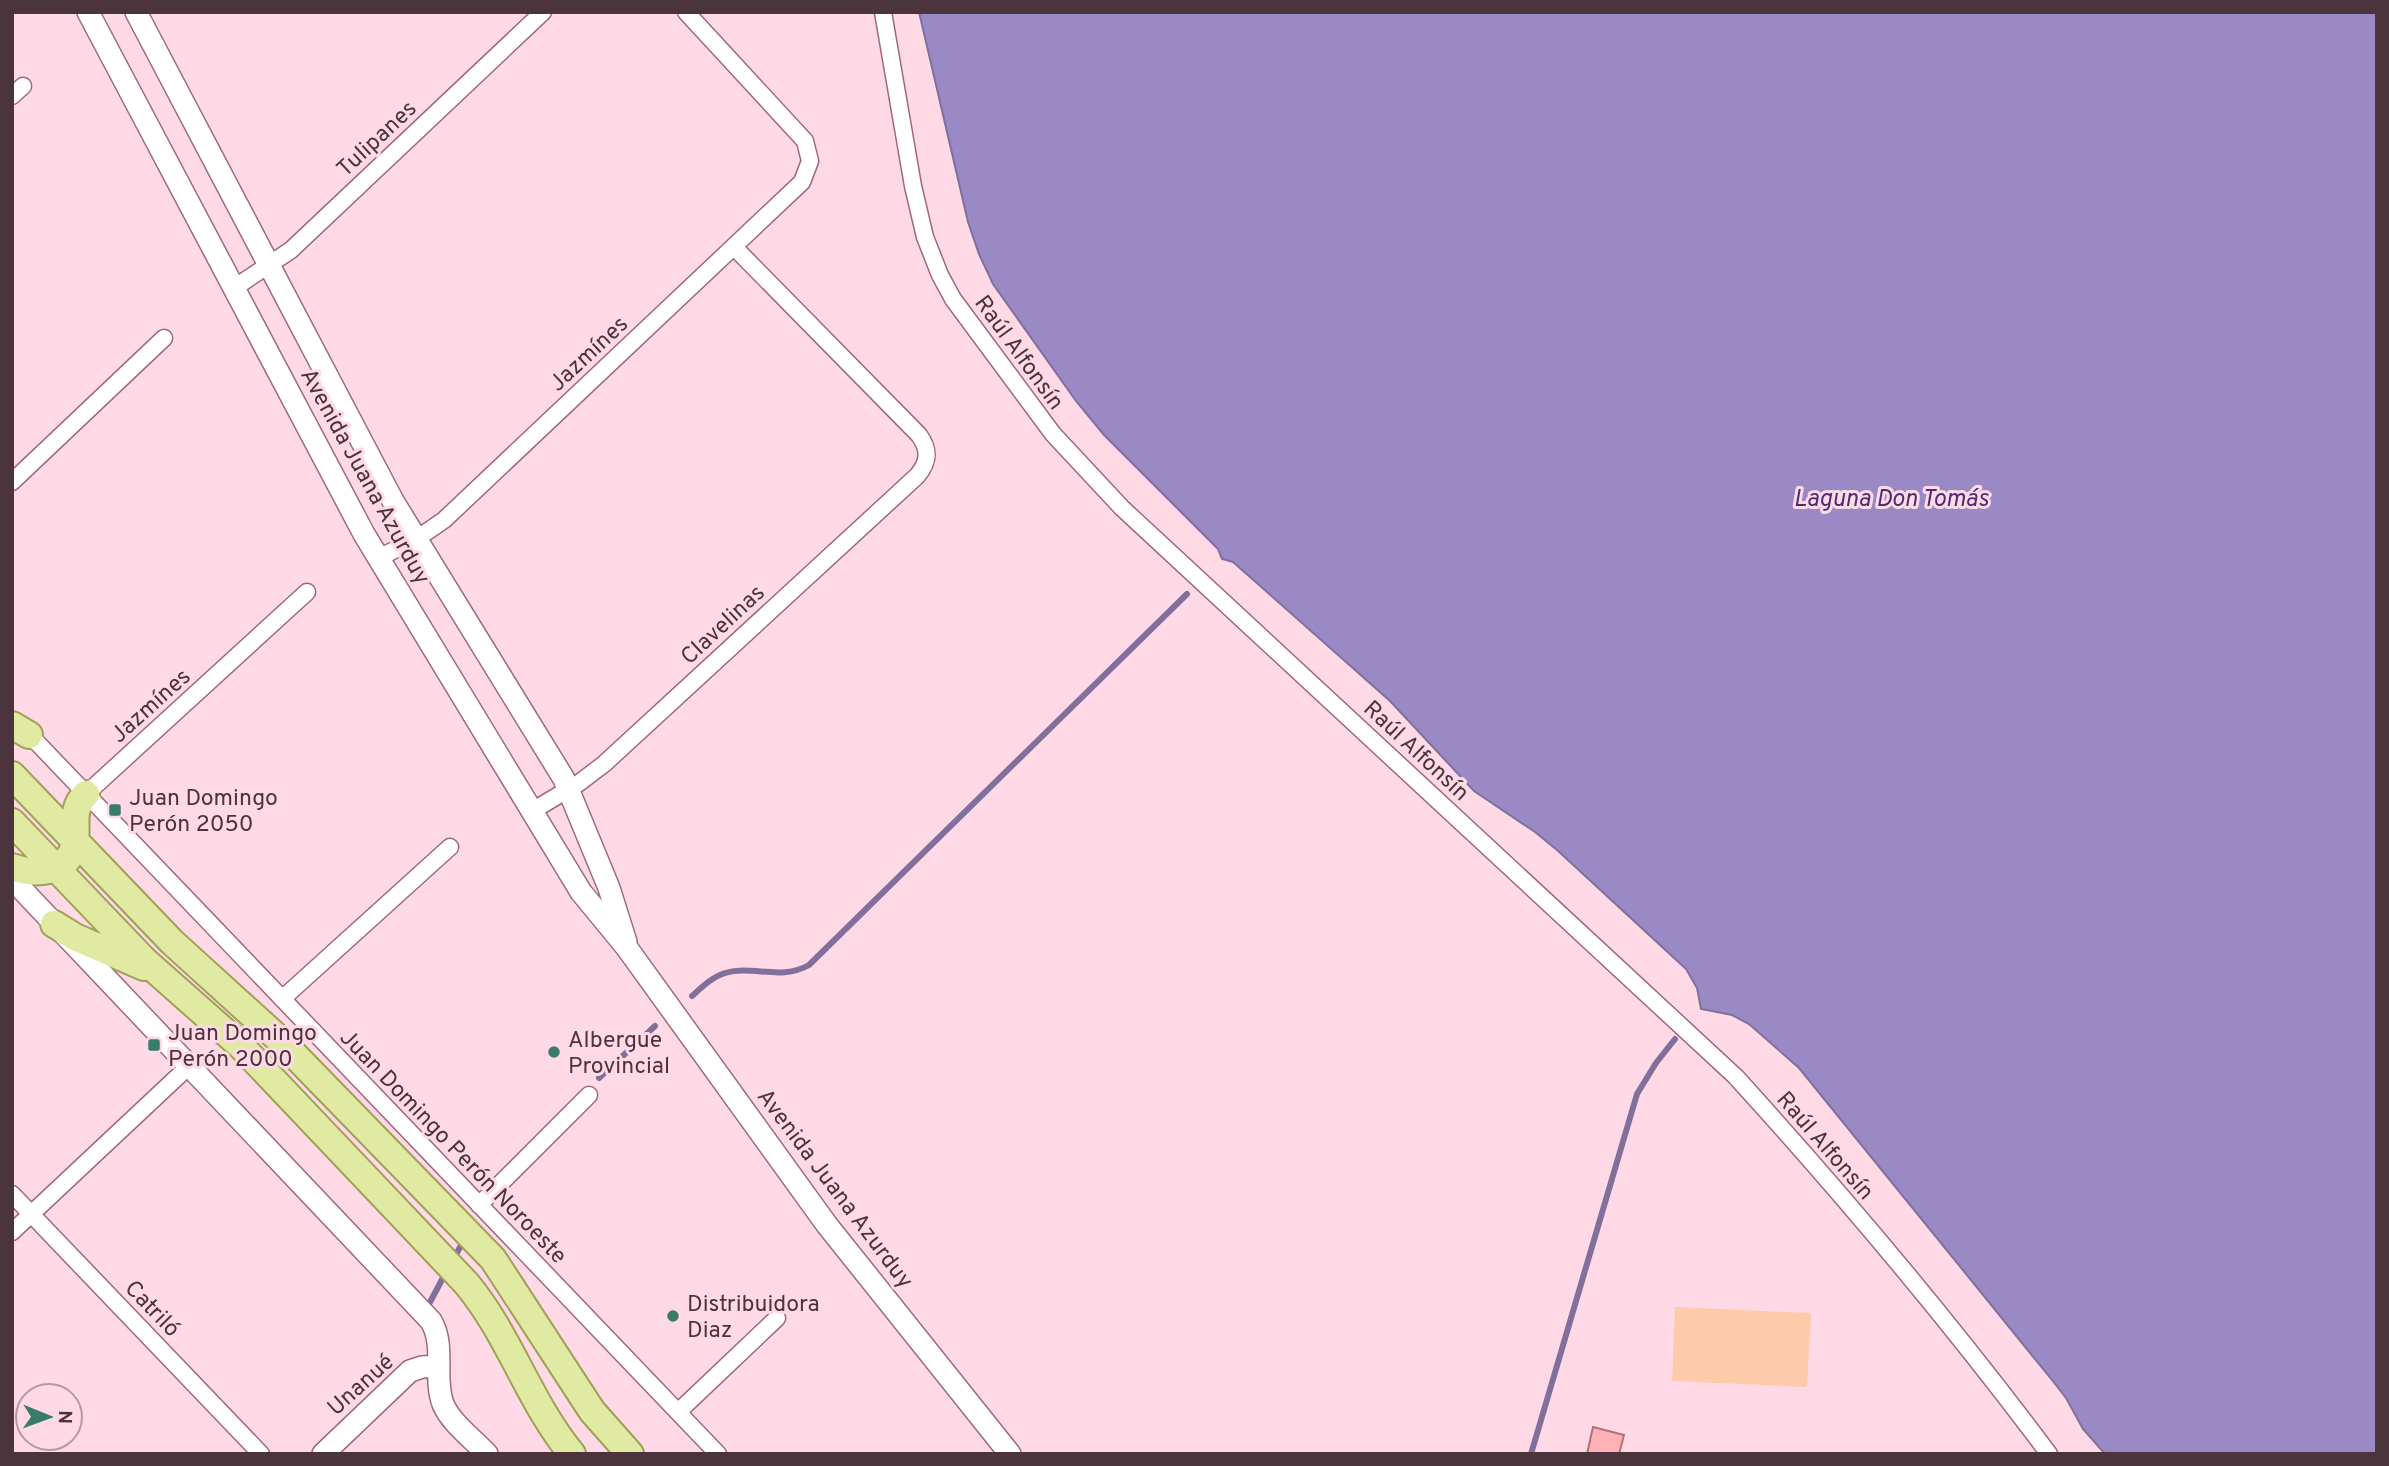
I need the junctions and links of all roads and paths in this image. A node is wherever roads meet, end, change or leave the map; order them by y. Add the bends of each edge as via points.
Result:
1 (89, 12) edge
2 (136, 12) edge
3 (542, 12) edge
4 (686, 12) edge
5 (883, 12) edge
6 (734, 247) junction
7 (269, 266) junction
8 (234, 288) junction
9 (164, 338) dead end
10 (12, 482) edge
11 (415, 540) junction
12 (378, 558) junction
13 (307, 592) dead end
14 (18, 726) edge
15 (12, 775) edge
16 (569, 789) junction
17 (86, 794) junction
18 (532, 811) junction
19 (12, 822) edge
20 (75, 840) junction
21 (450, 847) dead end
22 (12, 867) edge
23 (56, 868) junction
24 (12, 879) edge
25 (54, 924) junction
26 (627, 947) junction
27 (159, 973) junction
28 (282, 999) junction
29 (189, 1066) junction
30 (589, 1095) dead end
31 (12, 1194) edge
32 (479, 1205) junction
33 (32, 1214) junction
34 (12, 1232) edge
35 (777, 1318) dead end
36 (439, 1366) junction
37 (678, 1412) junction
38 (261, 1454) edge
39 (323, 1454) edge
40 (487, 1454) edge
41 (572, 1454) edge
42 (630, 1454) edge
43 (718, 1454) edge
44 (1010, 1454) edge
45 (2049, 1454) edge

1 - 8 street, Avenida Juana Azurduy
2 - 7 street, Avenida Juana Azurduy
3 - 7 street, Tulipanes
4 - 6 street, Jazmínes via 808,147 806,176
5 - 45 street, Raúl Alfonsín via 910,172 934,263 953,299 1053,435 1116,503 1737,1077 1942,1315
6 - 11 street, Jazmínes via 452,513
6 - 16 street, Clavelinas via 919,435 928,455 916,476 604,764
7 - 8 street, Tulipanes
7 - 11 street, Avenida Juana Azurduy
8 - 12 street, Avenida Juana Azurduy
9 - 10 street
11 - 12 street, Jazmínes
11 - 16 street, Avenida Juana Azurduy
12 - 18 street, Avenida Juana Azurduy
13 - 17 street, Jazmínes
14 - 17 street, Juan Domingo Perón Noroeste
15 - 20 main road
16 - 18 street, Clavelinas
16 - 26 street, Avenida Juana Azurduy
17 - 20 main road via 76,809
17 - 28 street, Juan Domingo Perón Noroeste
18 - 26 street, Avenida Juana Azurduy via 586,900
19 - 23 main road
20 - 23 main road via 70,855
20 - 42 main road via 172,942 274,1034 493,1259 592,1411
21 - 28 street
22 - 23 main road via 38,872
23 - 27 main road
24 - 25 street
25 - 27 main road
25 - 29 street
26 - 44 street, Avenida Juana Azurduy via 827,1225
27 - 41 main road via 241,1046 466,1283
28 - 32 street, Juan Domingo Perón Noroeste
29 - 33 street
29 - 36 street via 431,1321
30 - 32 street
31 - 33 street, Catriló
32 - 37 street, Juan Domingo Perón Noroeste
33 - 34 street
33 - 38 street, Catriló
35 - 37 street
36 - 39 street, Unanué via 410,1371
36 - 40 street via 445,1407
37 - 43 street, Juan Domingo Perón Noroeste

